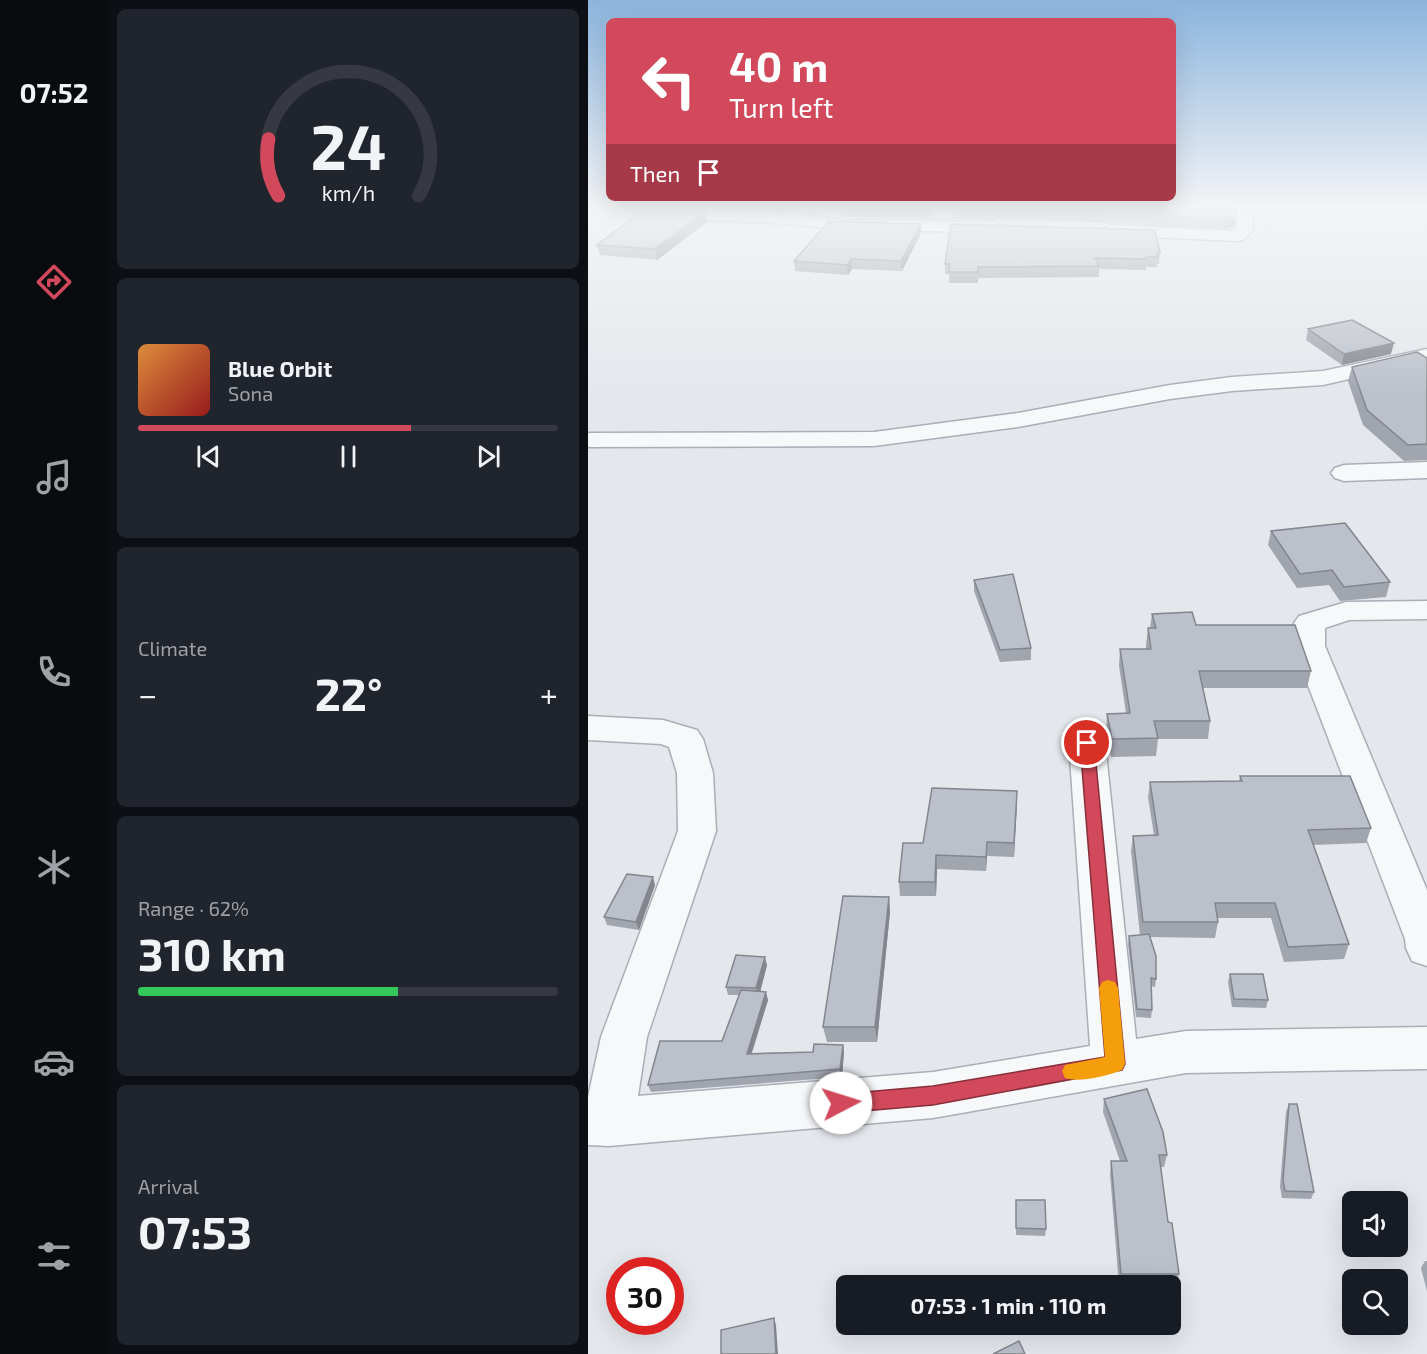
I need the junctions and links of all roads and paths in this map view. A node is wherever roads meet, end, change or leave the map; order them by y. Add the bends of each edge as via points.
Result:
1 (1427, 355) edge
2 (588, 440) edge
3 (1427, 470) edge
4 (1344, 473) dead end
5 (1427, 610) edge
6 (588, 728) edge
7 (1087, 743) dead end
8 (1427, 948) edge
9 (1427, 1048) edge
10 (1115, 1064) junction
11 (598, 1122) edge

1 - 2 street via 1323,378 1170,392 1018,420 874,439
3 - 4 street
5 - 8 street via 1346,611 1310,623 1309,646
6 - 11 street via 663,732 685,739 695,773 697,831
7 - 10 street
9 - 10 street via 1186,1052
10 - 11 street via 933,1095

